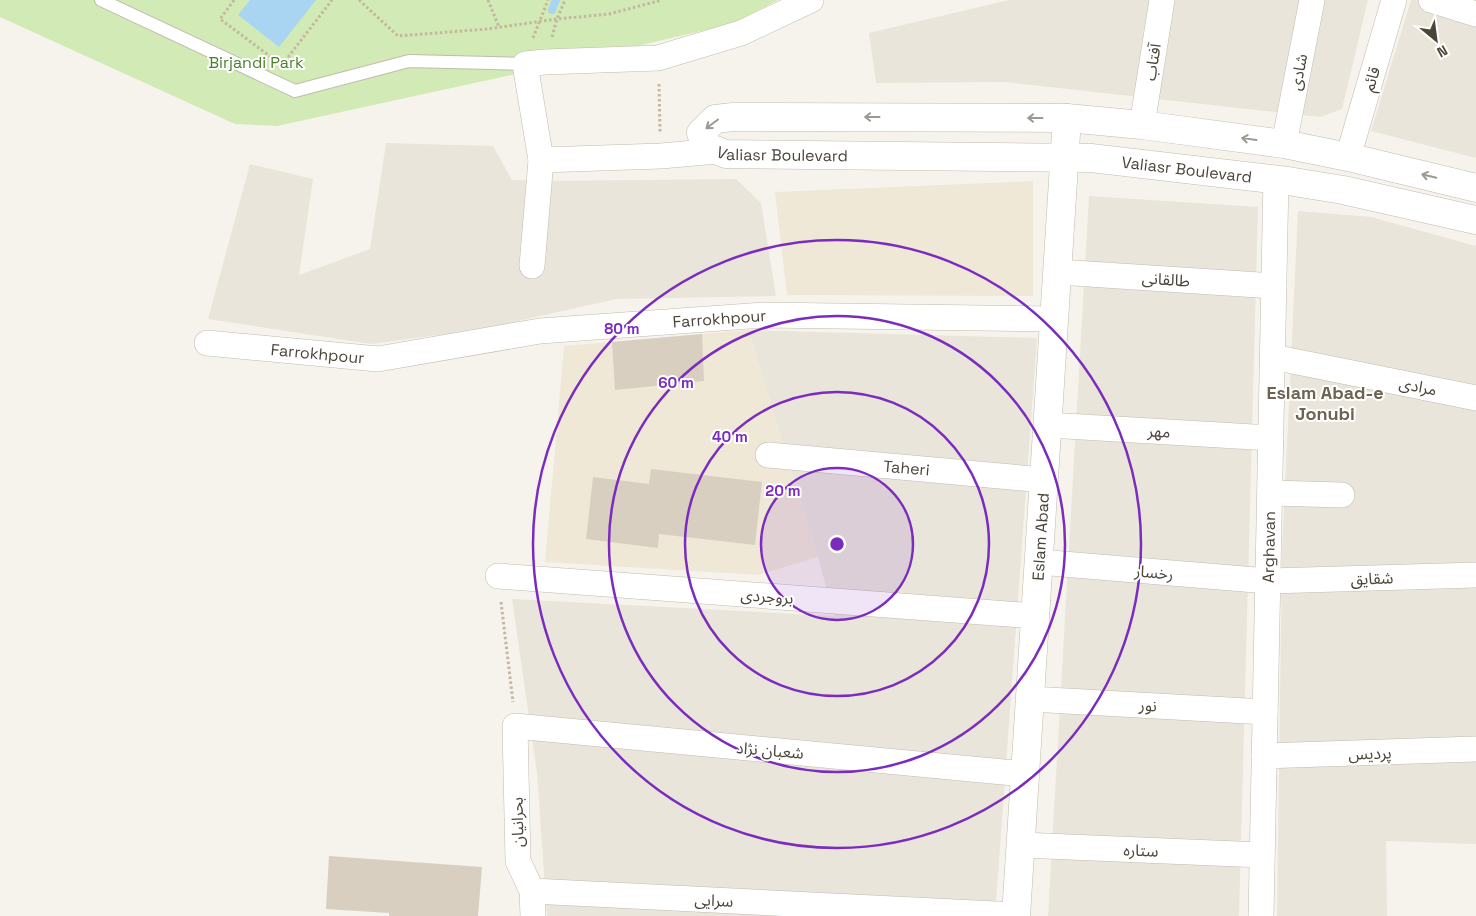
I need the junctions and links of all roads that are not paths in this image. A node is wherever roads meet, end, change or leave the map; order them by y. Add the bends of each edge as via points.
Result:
1 (101, 0) edge
2 (810, 0) edge
3 (1162, 0) edge
4 (1312, 0) edge
5 (1394, 0) edge
6 (1431, 0) edge
7 (1476, 14) edge
8 (535, 63) junction
9 (1067, 118) junction
10 (1142, 124) junction
11 (1284, 144) junction
12 (717, 151) junction
13 (1348, 157) junction
14 (1065, 158) junction
15 (542, 160) junction
16 (1276, 179) junction
17 (1476, 188) edge
18 (1343, 190) junction
19 (1476, 220) edge
20 (532, 266) dead end
21 (1058, 272) junction
22 (1274, 286) junction
23 (1055, 318) junction
24 (207, 343) dead end
25 (1272, 357) junction
26 (1476, 398) edge
27 (1048, 425) junction
28 (1271, 438) junction
29 (768, 455) dead end
30 (1044, 480) junction
31 (1270, 493) junction
32 (1342, 495) dead end
33 (1039, 562) junction
34 (1476, 575) edge
35 (498, 576) road end
36 (1268, 581) junction
37 (1036, 616) junction
38 (1030, 698) junction
39 (1266, 712) junction
40 (515, 726) joint
41 (1476, 749) edge
42 (1264, 756) junction
43 (1025, 774) junction
44 (1021, 845) junction
45 (1262, 855) junction
46 (532, 892) junction
47 (533, 916) edge
48 (1016, 916) edge
49 (1261, 916) edge

1 - 8 lane via 295,91 409,61
2 - 8 street via 741,33 658,58
3 - 10 street, آفتاب
4 - 11 street, شادی
5 - 13 street, قائم
6 - 7 street
8 - 15 street
9 - 10 street, Valiasr Boulevard
9 -> 12 street, Valiasr Boulevard via 733,117 715,119 701,133 704,146
9 - 14 street, Eslam Abad
11 -> 10 street, Valiasr Boulevard
11 - 13 street, Valiasr Boulevard
11 - 16 street
12 - 14 street, Valiasr Boulevard via 726,154
12 - 15 street
17 -> 13 street, Valiasr Boulevard
13 - 18 street
14 - 16 street, Valiasr Boulevard via 1091,158
14 - 21 street, Eslam Abad
15 - 20 street
16 - 18 street, Valiasr Boulevard
16 - 22 street, Arghavan
18 - 19 street, Valiasr Boulevard
21 - 22 street, طالقانی
21 - 23 street, Eslam Abad
22 - 25 street, Arghavan
23 - 24 street, Farrokhpour via 764,315 540,331 378,359
23 - 27 street, Eslam Abad
25 - 26 street, مرادی
25 - 28 street, Arghavan
27 - 28 street, مهر
27 - 30 street, Eslam Abad
28 - 31 street, Arghavan
29 - 30 street, Taheri
30 - 33 street, Eslam Abad
31 - 32 street
31 - 36 street, Arghavan
33 - 36 street, رخسار
33 - 37 street, Eslam Abad
34 - 36 street, شقایق
35 - 37 street, بروجردی
36 - 39 street, Arghavan
37 - 38 street, Eslam Abad
38 - 39 street, نور
38 - 43 street, Eslam Abad
39 - 42 street, Arghavan
40 - 43 street, شعبان نژاد
40 - 46 street, بحرانیان via 518,861
41 - 42 street, پردیس
42 - 45 street, Arghavan
43 - 44 street, Eslam Abad
44 - 45 street, ستاره
44 - 48 street, Eslam Abad
45 - 49 street, Arghavan
46 - 47 street, بحرانیان
46 - 48 street, سرایی

